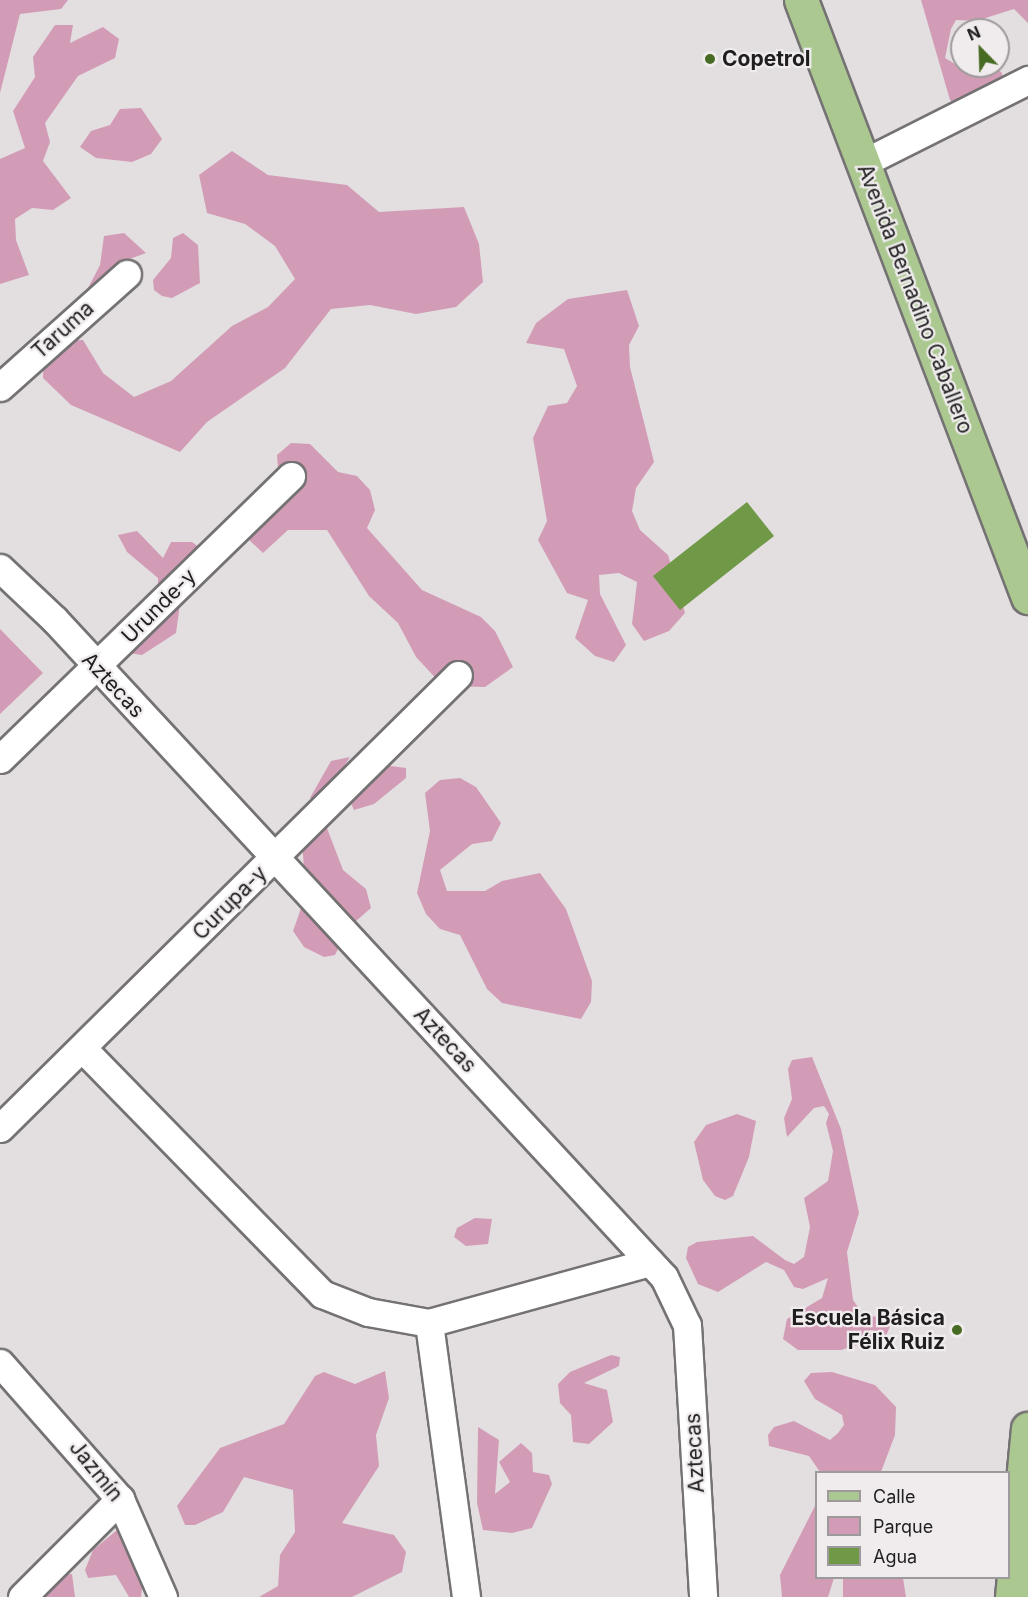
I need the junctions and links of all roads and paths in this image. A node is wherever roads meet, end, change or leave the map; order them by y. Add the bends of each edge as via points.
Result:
1 (801, 0) edge
2 (1028, 80) edge
3 (863, 163) junction
4 (127, 274) dead end
5 (0, 387) edge
6 (291, 476) dead end
7 (0, 568) edge
8 (1028, 597) edge
9 (97, 668) junction
10 (458, 675) dead end
11 (0, 759) edge
12 (275, 857) junction
13 (84, 1050) junction
14 (0, 1128) edge
15 (650, 1262) junction
16 (429, 1323) junction
17 (0, 1363) edge
18 (1028, 1429) edge
19 (120, 1499) junction
20 (22, 1597) edge
21 (163, 1597) edge
22 (466, 1597) edge
23 (703, 1597) edge
24 (1012, 1597) edge

1 - 3 main road, Avenida Bernadino Caballero
2 - 3 street
3 - 8 main road, Avenida Bernadino Caballero
4 - 5 street, Taruma
6 - 9 street, Urunde-y
7 - 9 street, Aztecas
9 - 11 street, Urunde-y
9 - 12 street, Aztecas
10 - 12 street, Curupa-y
12 - 13 street, Curupa-y
12 - 15 street, Aztecas
13 - 14 street, Curupa-y
13 - 16 street via 322,1294 368,1312
15 - 16 street
15 - 23 street, Aztecas via 679,1302 687,1325
16 - 22 street
17 - 19 street, Jazmín
18 - 24 main road
19 - 20 street
19 - 21 street, Jazmín

